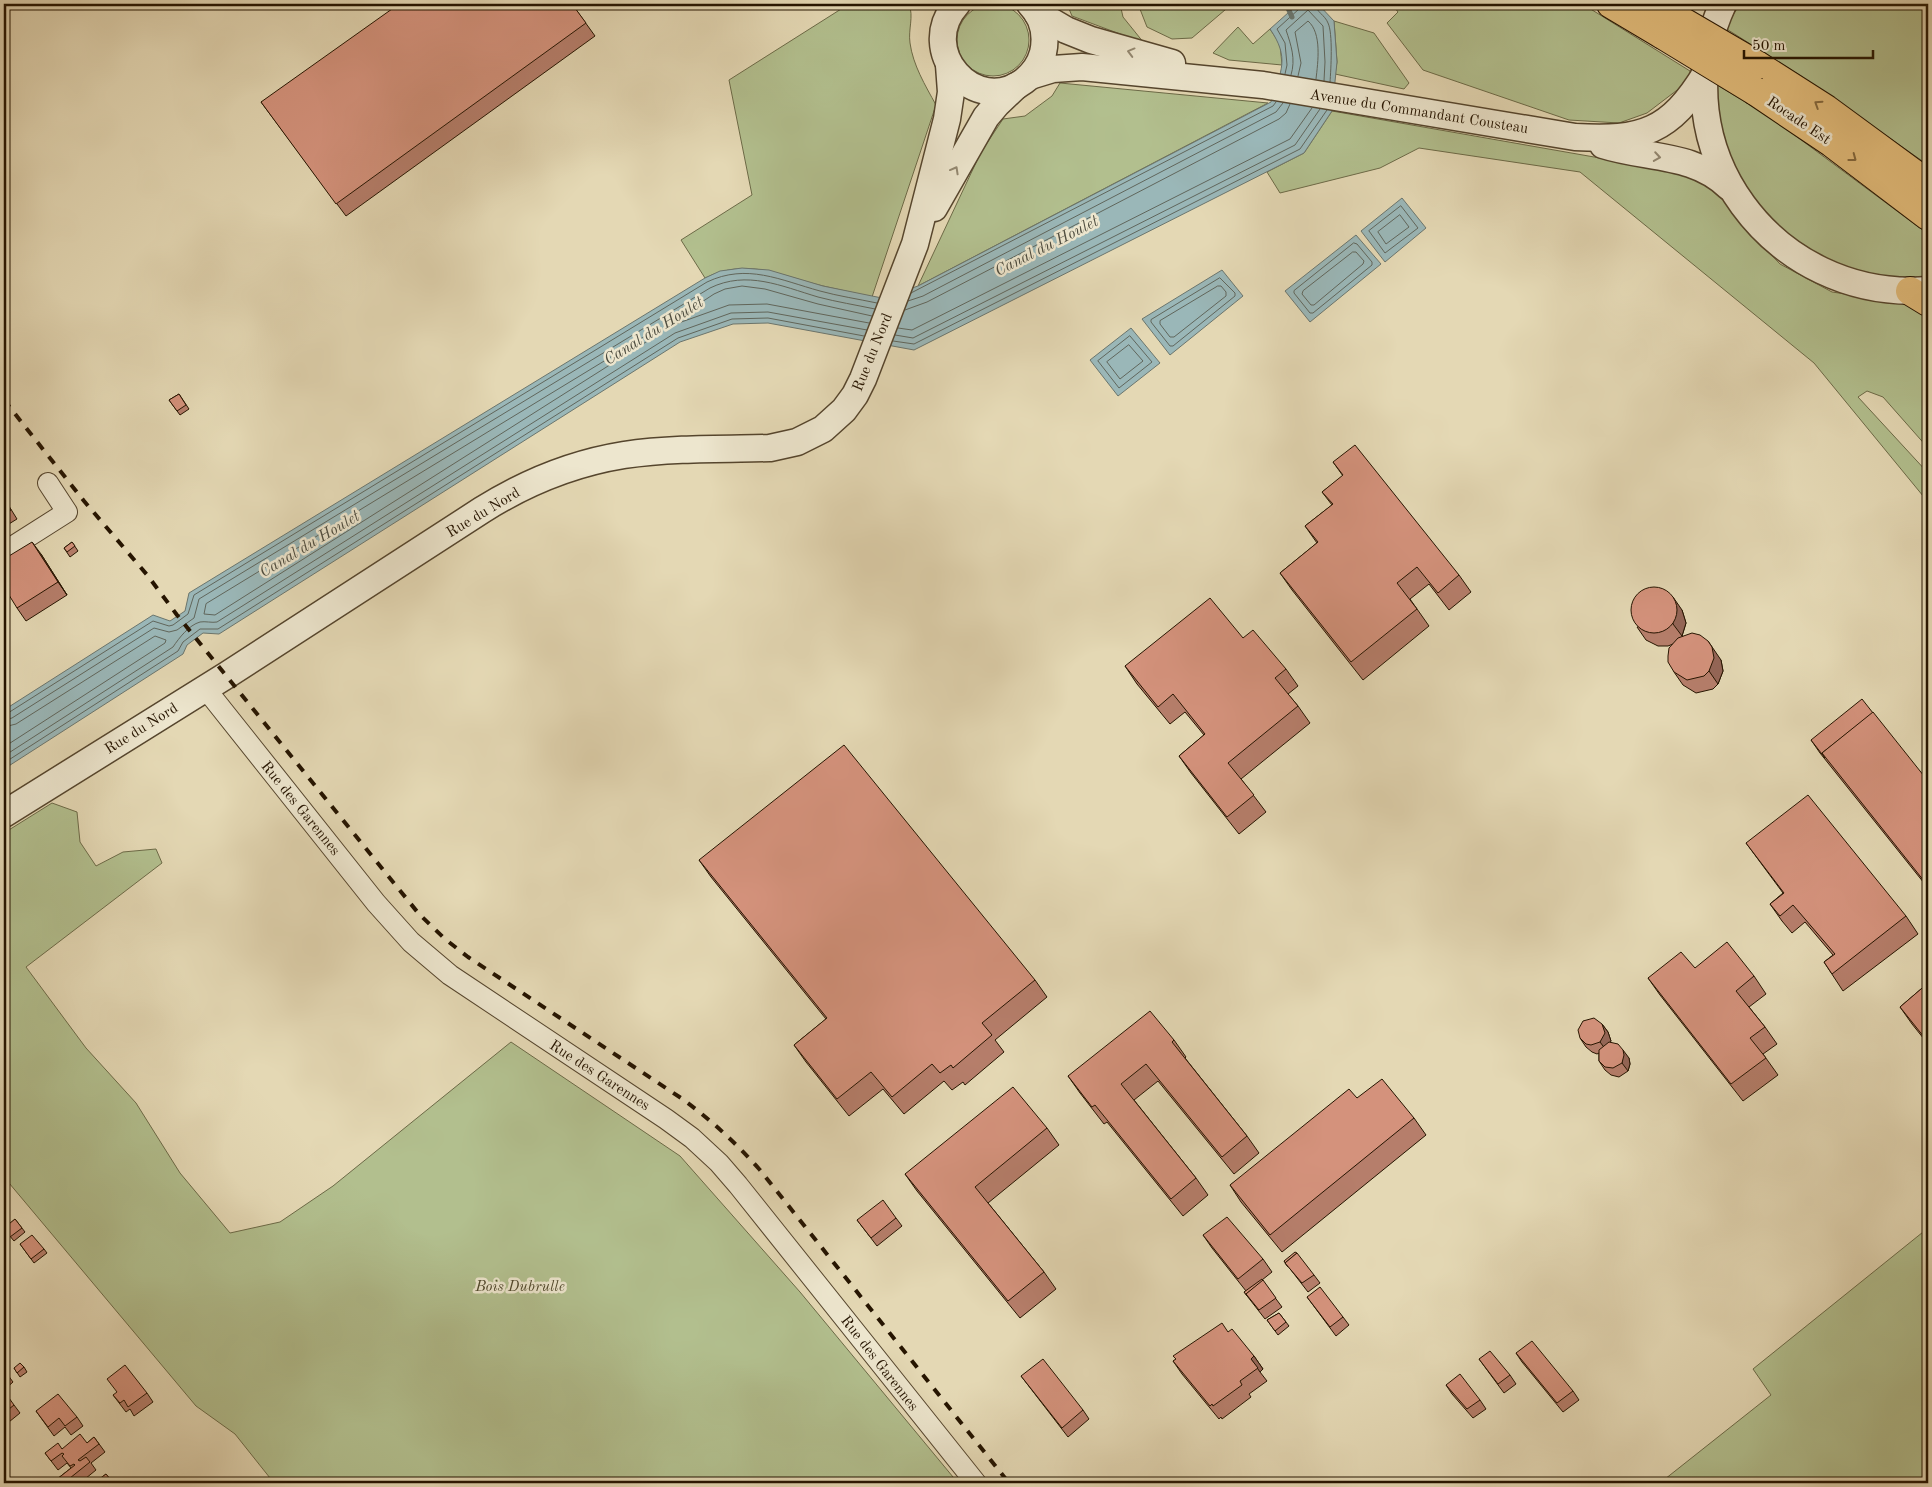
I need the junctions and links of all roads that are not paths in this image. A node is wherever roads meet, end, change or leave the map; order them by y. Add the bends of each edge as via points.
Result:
1 (936, 4) edge
2 (957, 4) edge
3 (1611, 4) edge
4 (1723, 4) edge
5 (1034, 8) edge
6 (1661, 17) edge
7 (944, 29) junction
8 (949, 65) junction
9 (1706, 73) junction
10 (1756, 78) junction
11 (1023, 81) junction
12 (1263, 85) junction
13 (1576, 137) junction
14 (1928, 184) edge
15 (1732, 190) junction
16 (1928, 216) edge
17 (915, 244) junction
18 (1922, 294) edge
19 (48, 483) dead end
20 (4, 552) edge
21 (205, 688) junction
22 (4, 814) edge
23 (976, 1483) edge

1 - 7 street
2 - 7 street
3 - 6 highway, Rocade Est
4 - 9 street via 1711,39
5 - 11 street via 1044,29 1044,46 1040,62
12 -> 5 street, Avenue du Commandant Cousteau via 1091,40 1066,30
6 - 10 highway, Rocade Est, bridge
7 - 8 street, Rue du Nord via 943,45
8 - 11 street, Avenue du Commandant Cousteau via 960,78 979,89 995,91
8 - 17 street, Rue du Nord via 951,92 947,119
9 - 13 street, Avenue du Commandant Cousteau via 1683,106 1654,128 1623,138
9 - 15 street via 1709,129
14 -> 10 highway, Rocade Est via 1826,109
10 -> 16 highway, Rocade Est
11 - 12 street, Avenue du Commandant Cousteau via 1053,69 1082,66
17 -> 11 street, Rue du Nord via 986,117
12 - 13 street, Avenue du Commandant Cousteau
13 -> 15 street, Avenue du Commandant Cousteau via 1626,152 1694,164 1716,175
15 - 18 street via 1767,234 1808,264 1855,284
17 - 21 street, Rue du Nord via 855,395 838,418 823,429 797,442 770,448 624,455 572,468 520,489 482,510
19 - 20 street via 67,512
21 - 22 street, Rue du Nord
21 - 23 street, Rue des Garennes via 376,903 424,954 464,985 666,1119 719,1163

